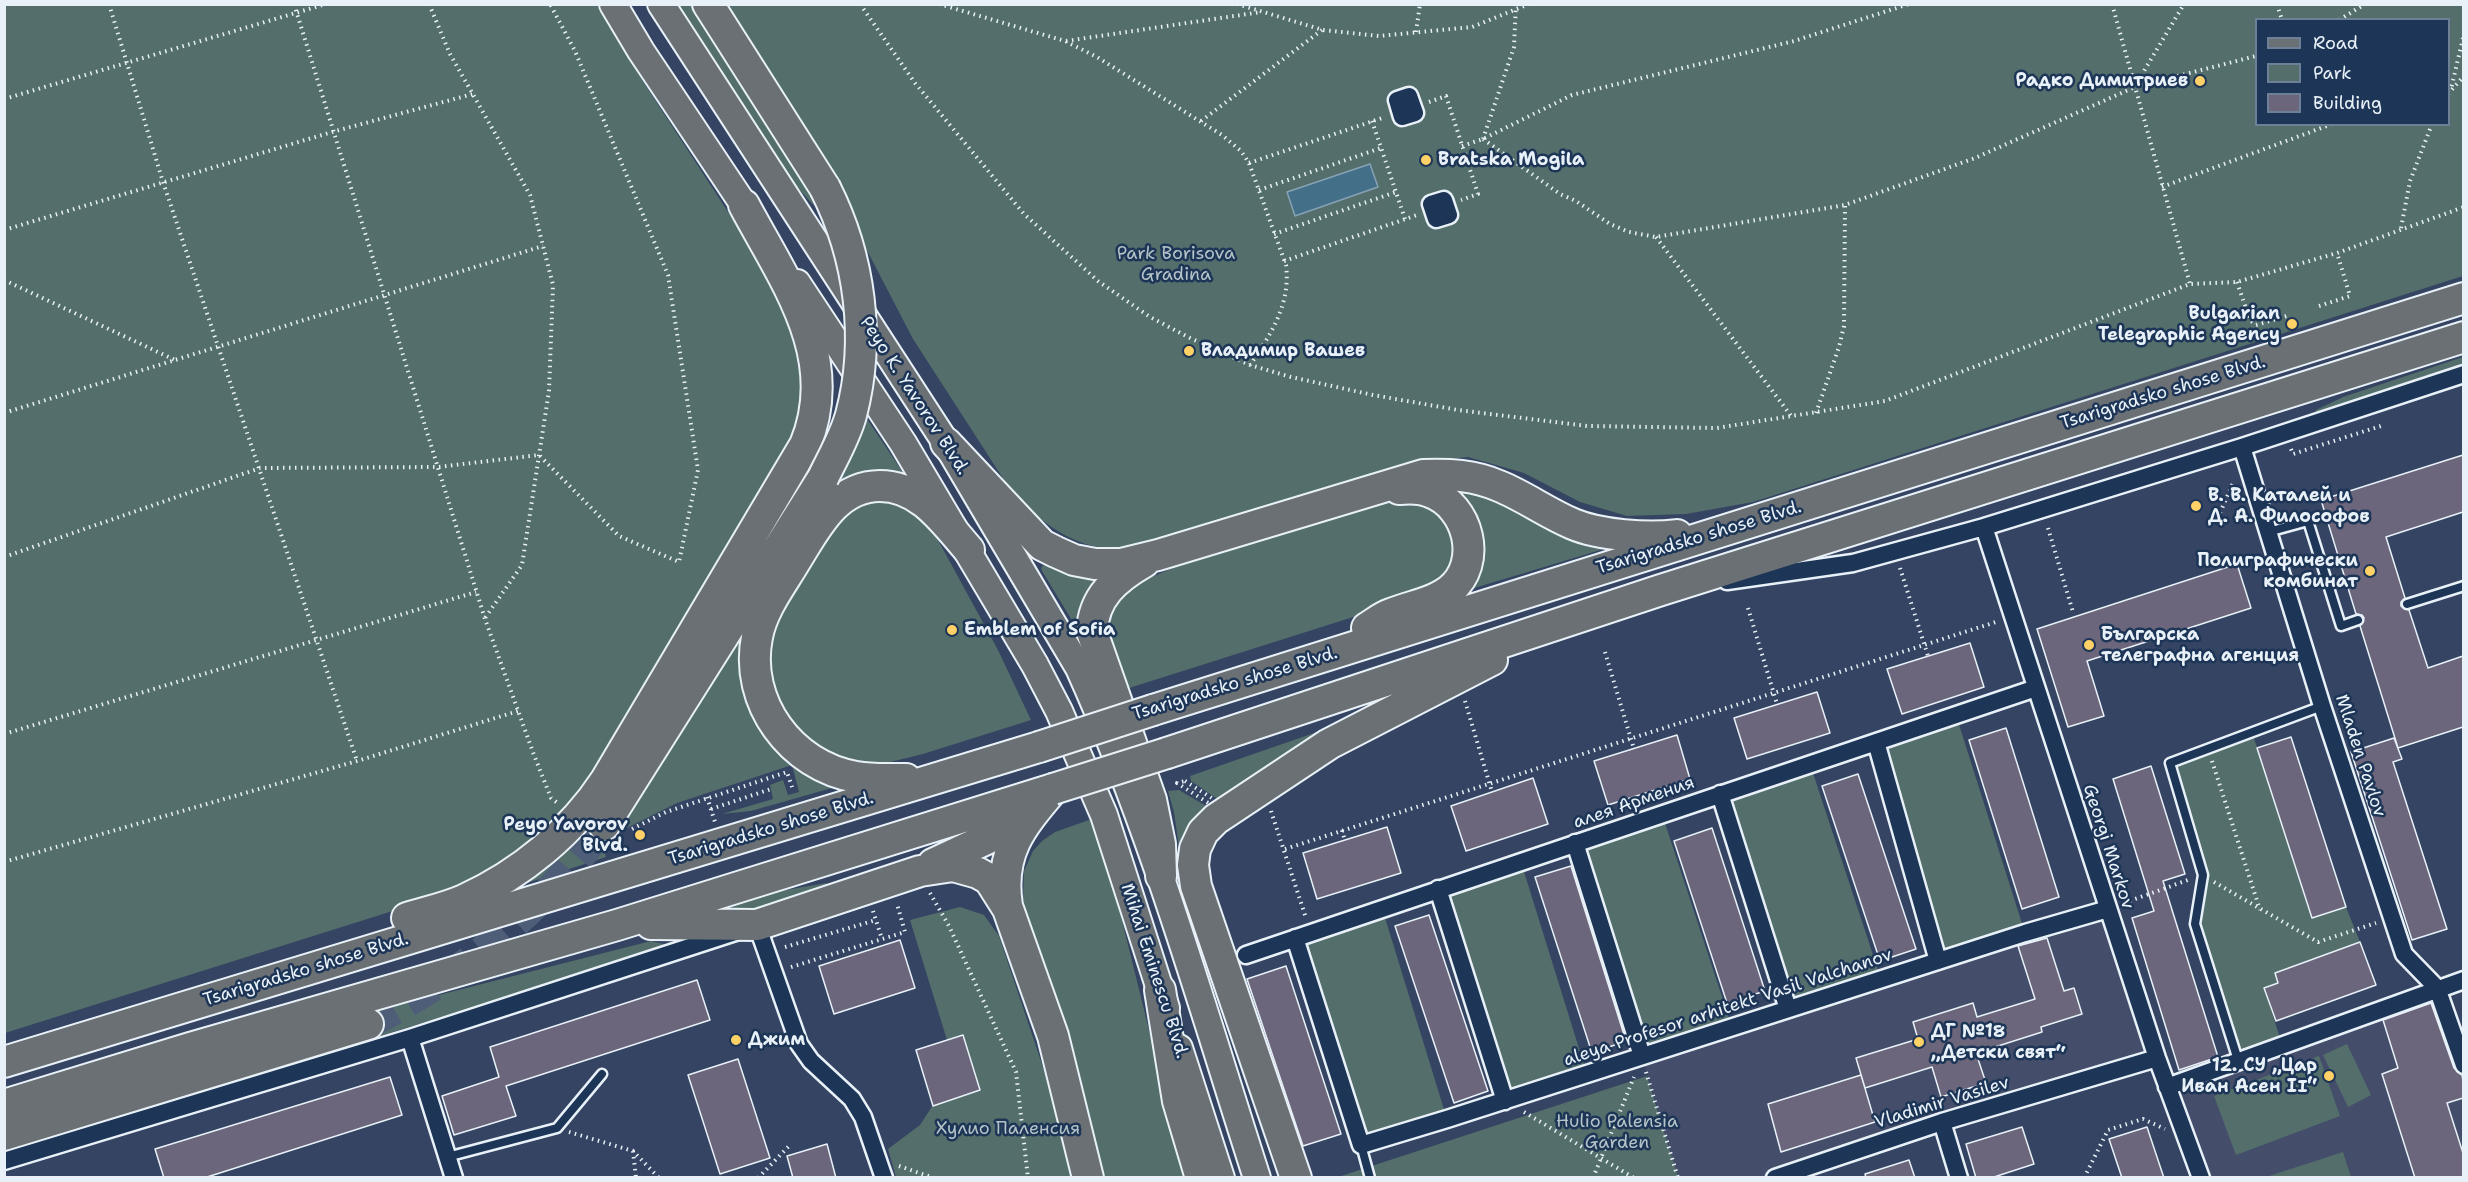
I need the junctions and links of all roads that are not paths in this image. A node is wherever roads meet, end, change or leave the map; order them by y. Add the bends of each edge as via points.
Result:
1 (614, 4) edge
2 (661, 4) edge
3 (708, 4) edge
4 (744, 205) junction
5 (2463, 298) edge
6 (2463, 337) edge
7 (2463, 374) edge
8 (946, 443) junction
9 (2242, 447) junction
10 (1363, 492) junction
11 (1984, 527) junction
12 (1727, 528) junction
13 (2268, 532) junction
14 (969, 550) junction
15 (1158, 555) junction
16 (2463, 586) edge
17 (1661, 590) junction
18 (2407, 604) dead end
19 (1572, 618) junction
20 (2358, 620) dead end
21 (1308, 662) junction
22 (2036, 688) junction
23 (2322, 706) junction
24 (1876, 742) junction
25 (1083, 766) joint
26 (933, 780) junction
27 (1053, 789) junction
28 (1720, 794) junction
29 (1134, 805) joint
30 (1027, 820) junction
31 (616, 829) tunnel mouth
32 (1575, 843) junction
33 (1161, 876) junction
34 (922, 878) junction
35 (1438, 889) junction
36 (1008, 909) junction
37 (2108, 909) junction
38 (617, 925) junction
39 (757, 926) junction
40 (1303, 935) junction
41 (1246, 955) dead end
42 (1938, 960) junction
43 (2463, 980) edge
44 (271, 981) junction
45 (2437, 988) junction
46 (1160, 990) junction
47 (1788, 1009) junction
48 (368, 1024) tunnel mouth
49 (410, 1038) junction
50 (1642, 1056) junction
51 (2157, 1058) junction
52 (2238, 1060) junction
53 (4, 1062) edge
54 (2463, 1065) edge
55 (602, 1074) dead end
56 (2167, 1087) junction
57 (1505, 1101) junction
58 (4, 1105) edge
59 (1942, 1122) junction
60 (4, 1135) edge
61 (1361, 1145) junction
62 (447, 1157) junction
63 (4, 1161) edge
64 (454, 1178) edge
65 (884, 1178) edge
66 (1088, 1178) edge
67 (1201, 1178) edge
68 (1221, 1178) edge
69 (1257, 1178) edge
70 (1296, 1178) edge
71 (1370, 1178) edge
72 (1775, 1178) edge
73 (1959, 1178) edge
74 (2202, 1178) edge

1 - 4 main road, Peyo K. Yavorov Blvd.
2 - 8 main road, Peyo K. Yavorov Blvd.
3 - 31 highway, bridge via 840,216 850,249 861,331 857,386 851,416 823,478
4 - 14 main road, Peyo K. Yavorov Blvd. via 903,443
4 - 44 highway via 809,333 817,368 816,414 798,460 606,780 579,818 510,875 463,900 394,922
5 - 12 highway, Tsarigradsko shose Blvd.
6 - 17 highway, Tsarigradsko shose Blvd.
7 - 9 street, Tsarigradsko shose Blvd.
8 - 15 highway via 1034,537 1056,552 1095,564 1121,564
8 - 29 main road, Peyo K. Yavorov Blvd. via 1079,668
9 - 11 street, Tsarigradsko shose Blvd.
9 - 13 street, Mladen Pavlov
10 - 12 highway via 1423,475 1457,474 1499,485 1575,525 1601,531 1671,536
10 - 15 highway
10 - 21 highway via 1410,488 1445,500 1455,509 1467,535 1464,568 1449,591 1388,615
11 - 17 street, Tsarigradsko shose Blvd. via 1853,563
11 - 22 street, Georgi Markov
12 - 21 highway, Tsarigradsko shose Blvd.
13 - 20 lane via 2308,521 2341,626
13 - 23 street, Mladen Pavlov
14 - 25 main road, Peyo K. Yavorov Blvd. via 1035,665
14 - 26 highway via 931,508 910,493 882,486 852,493 836,502 822,518 766,610 757,636 757,684 763,705 801,753 832,771 856,778
15 - 33 highway via 1123,574 1102,596 1092,632 1151,800 1160,844
16 - 18 lane
17 - 19 highway, Tsarigradsko shose Blvd.
19 - 27 highway, Tsarigradsko shose Blvd., bridge
19 - 70 highway via 1329,744 1234,806 1209,826 1199,840 1193,858 1196,886
21 - 26 highway, Tsarigradsko shose Blvd., bridge
22 - 24 street, алея Армения
22 - 37 street, Georgi Markov
23 - 45 street, Mladen Pavlov via 2404,954
23 - 52 lane via 2170,763 2203,875 2195,924
24 - 28 street, алея Армения
24 - 42 street
25 - 46 main road, Mihai Eminescu Blvd. via 1111,836
26 - 44 highway, Tsarigradsko shose Blvd.
27 - 30 highway
27 - 38 highway, Tsarigradsko shose Blvd.
28 - 32 street, алея Армения
28 - 47 street
29 - 33 main road, Mihai Eminescu Blvd.
30 - 34 highway
30 - 36 highway via 1008,858
32 - 35 street, алея Армения
32 - 50 street
33 - 69 main road, Mihai Eminescu Blvd.
34 - 36 highway via 953,866 978,873 989,879
34 - 39 highway
35 - 40 street, алея Армения
35 - 57 street
36 - 66 highway via 1053,1036
37 - 42 street, aleya Profesor arhitekt Vasil Valchanov
37 - 51 street, Georgi Markov
38 - 39 highway
38 - 58 highway, Tsarigradsko shose Blvd.
39 - 49 street
39 - 65 street via 799,1044 852,1099 863,1117
40 - 41 street, алея Армения
40 - 61 street
42 - 47 street, aleya Profesor arhitekt Vasil Valchanov
43 - 45 street
44 - 53 highway, Tsarigradsko shose Blvd.
45 - 52 street
45 - 54 street, Mladen Pavlov
46 - 67 highway via 1178,1101
46 - 68 main road, Mihai Eminescu Blvd.
47 - 50 street, aleya Profesor arhitekt Vasil Valchanov
48 - 60 highway
49 - 62 street
49 - 63 street
50 - 57 street, aleya Profesor arhitekt Vasil Valchanov
51 - 56 street, Georgi Markov
51 - 59 street, Vladimir Vasilev
52 - 56 street
55 - 62 lane via 557,1128
56 - 74 street, Georgi Markov
57 - 61 street, aleya Profesor arhitekt Vasil Valchanov
59 - 72 street, Vladimir Vasilev
59 - 73 street
61 - 71 lane
62 - 64 street

